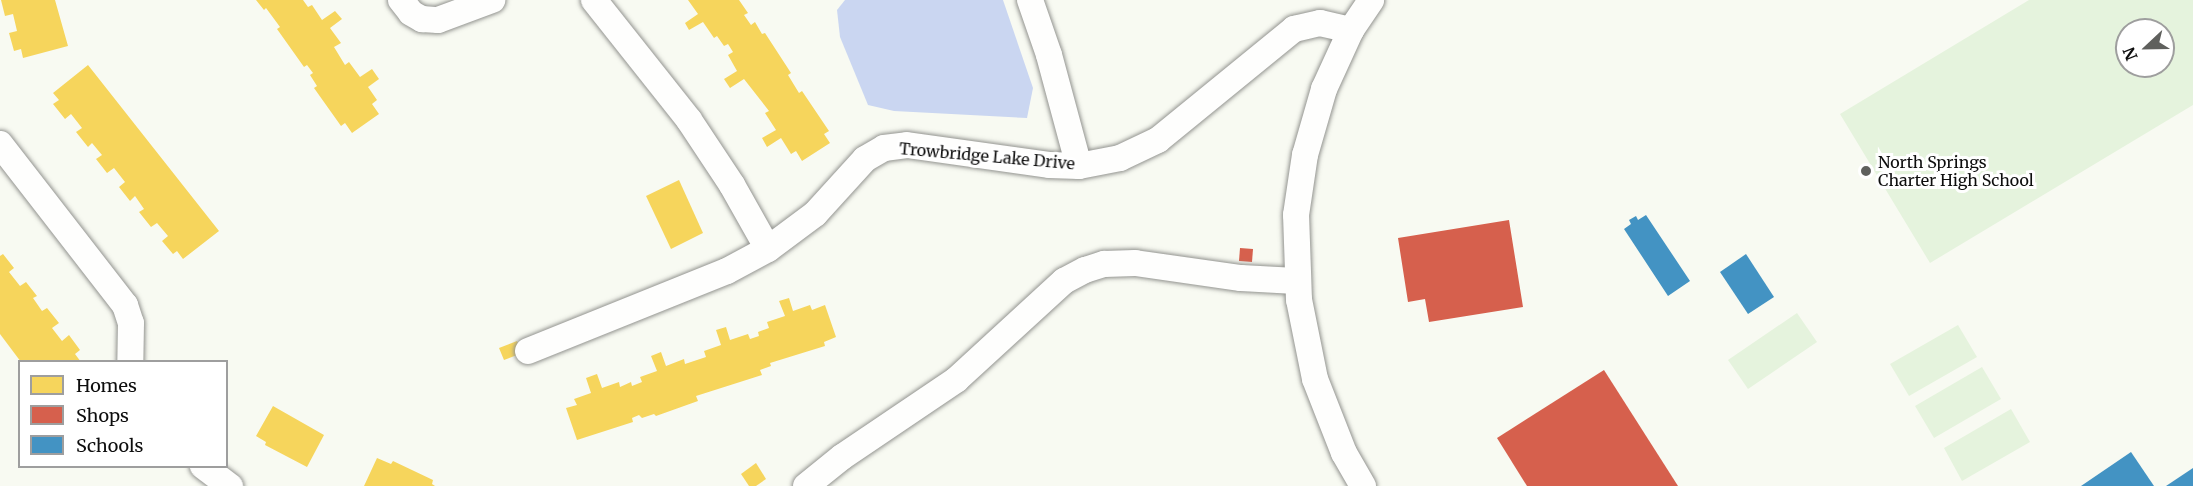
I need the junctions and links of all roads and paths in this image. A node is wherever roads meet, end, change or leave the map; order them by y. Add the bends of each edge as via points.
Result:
1 (401, 0) edge
2 (492, 0) edge
3 (594, 0) edge
4 (1030, 0) edge
5 (1371, 0) edge
6 (1351, 30) junction
7 (0, 144) edge
8 (1079, 166) junction
9 (768, 249) junction
10 (1296, 281) junction
11 (528, 351) dead end
12 (130, 360) edge
13 (206, 468) edge
14 (231, 486) edge
15 (806, 486) edge
16 (1363, 486) edge

1 - 2 street via 422,19 438,20
3 - 9 street via 689,120
4 - 8 street
5 - 6 street
6 - 8 street, Trowbridge Lake Drive via 1320,23 1294,29 1158,140 1120,158
6 - 10 street via 1324,89 1305,154 1296,215
7 - 12 street via 125,305 131,323
8 - 9 street, Trowbridge Lake Drive via 907,145 885,148 865,159 815,214
9 - 11 street, Trowbridge Lake Drive via 727,271
10 - 15 street via 1242,278 1135,263 1104,264 1085,270 1064,281 956,380
10 - 16 street via 1315,379 1344,453
13 - 14 street

